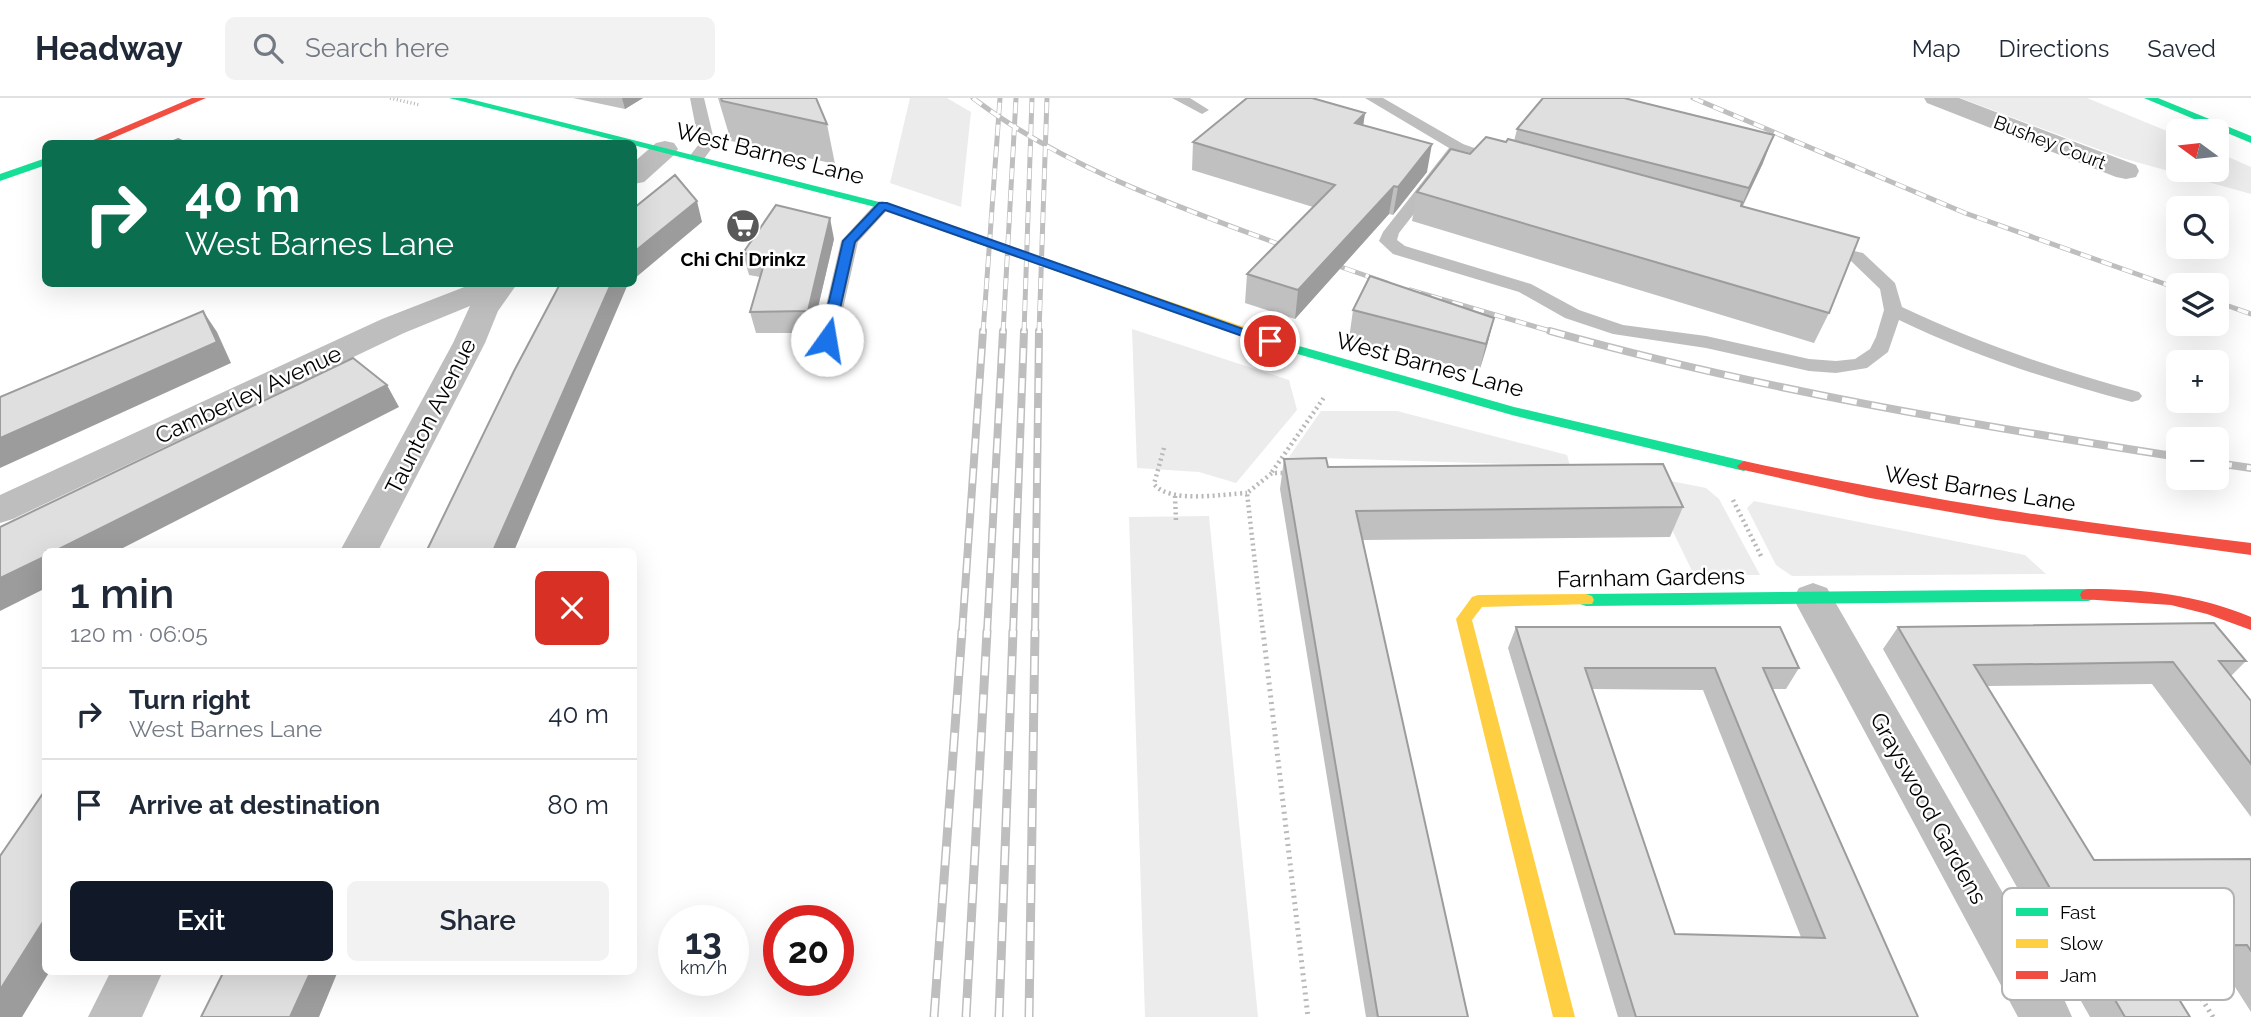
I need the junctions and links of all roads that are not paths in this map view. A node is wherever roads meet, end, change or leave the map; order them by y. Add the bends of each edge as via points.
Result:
1 (201, 98) edge
2 (454, 98) edge
3 (697, 98) edge
4 (1179, 98) edge
5 (1372, 98) edge
6 (1936, 98) edge
7 (2149, 98) edge
8 (1202, 110) dead end
9 (99, 140) edge
10 (628, 140) edge
11 (2251, 140) edge
12 (637, 142) edge
13 (1458, 147) junction
14 (665, 149) junction
15 (698, 157) junction
16 (42, 162) edge
17 (1515, 165) edge
18 (2126, 171) dead end
19 (637, 173) edge
20 (0, 178) edge
21 (883, 206) junction
22 (1804, 243) edge
23 (492, 287) edge
24 (498, 287) edge
25 (1893, 310) junction
26 (827, 340) dead end
27 (2132, 396) dead end
28 (0, 510) edge
29 (361, 548) edge
30 (2251, 550) edge
31 (1799, 598) junction
32 (2251, 624) edge
33 (2002, 942) edge
34 (136, 975) edge
35 (2036, 1000) edge
36 (114, 1017) edge
37 (1564, 1017) edge
38 (2046, 1017) edge

1 - 9 main road
2 - 10 main road, West Barnes Lane
3 - 15 lane via 707,144
4 - 8 lane
5 - 13 lane
6 - 18 street, Bushey Court
7 - 11 main road
12 - 14 main road, West Barnes Lane
13 - 17 lane
13 - 25 lane via 1391,232 1388,241 1399,250 1525,288 1572,314 1620,330 1706,342 1809,365 1860,364 1878,352
14 - 15 main road, West Barnes Lane
14 - 19 street
15 - 21 main road, West Barnes Lane
16 - 20 main road
21 - 26 lane via 849,241
21 - 30 main road, West Barnes Lane via 1270,341 1512,411 1818,483 1966,511
22 - 25 lane via 1857,257 1889,287
23 - 28 street, Camberley Avenue via 393,326
24 - 29 street, Taunton Avenue
25 - 27 lane via 1993,355
31 - 32 main road, Farnham Gardens via 2146,594 2177,597
31 - 33 street, Grayswood Gardens
31 - 37 main road, Farnham Gardens via 1478,601 1464,620
34 - 36 street
35 - 38 street, Grayswood Gardens

